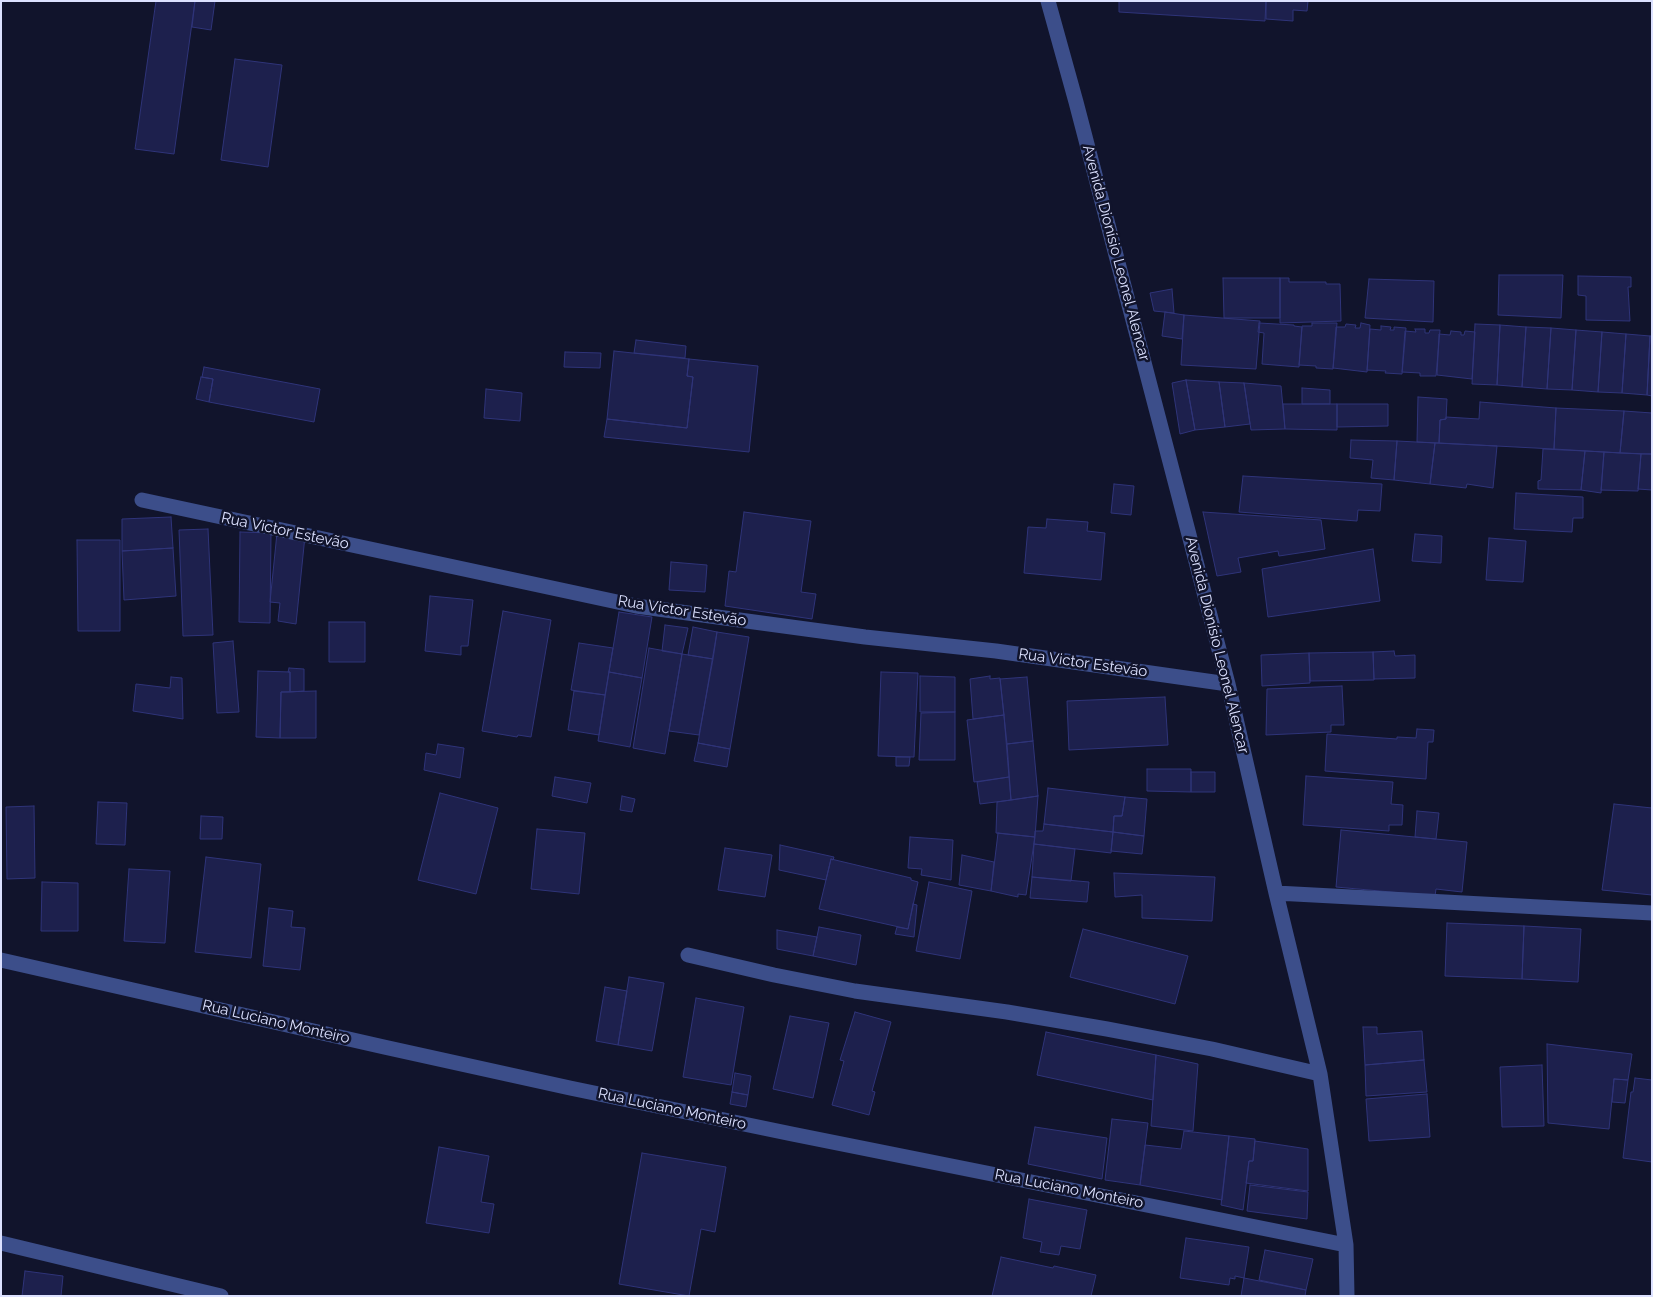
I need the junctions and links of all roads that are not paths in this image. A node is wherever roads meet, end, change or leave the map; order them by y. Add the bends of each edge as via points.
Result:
1 (1048, 1) edge
2 (142, 500) dead end
3 (1228, 684) junction
4 (1276, 893) junction
5 (1652, 913) edge
6 (688, 955) dead end
7 (1, 960) edge
8 (1320, 1074) junction
9 (1, 1243) edge
10 (1346, 1245) junction
11 (221, 1296) edge
12 (1347, 1296) edge

1 - 3 street, Avenida Dionísio Leonel Alencar
2 - 3 street, Rua Victor Estevão via 636,606
3 - 4 street, Avenida Dionísio Leonel Alencar
4 - 5 street
4 - 8 street, Avenida Dionísio Leonel Alencar
6 - 8 street via 855,991 1007,1012 1212,1048
7 - 10 street, Rua Luciano Monteiro via 589,1092
8 - 10 street, Avenida Dionísio Leonel Alencar
9 - 11 street
10 - 12 street, Avenida Dionísio Leonel Alencar

